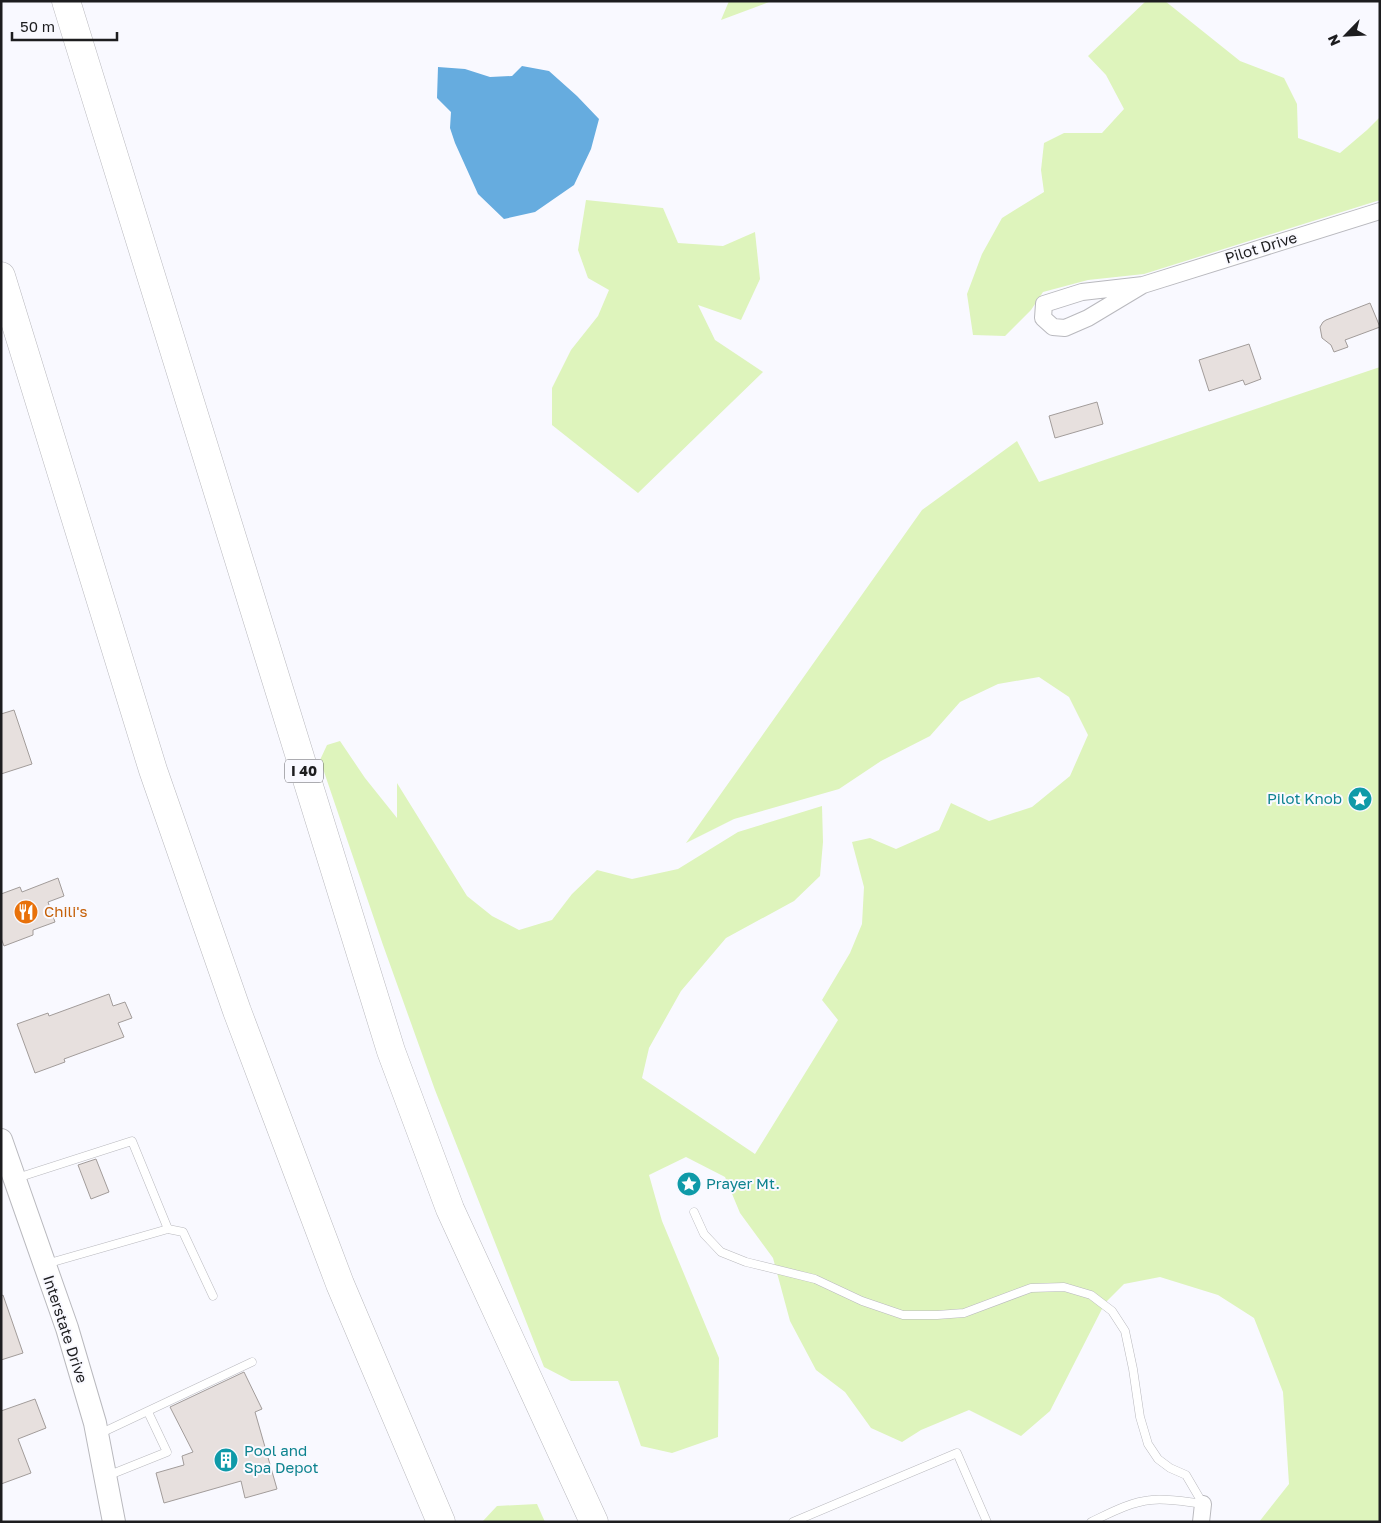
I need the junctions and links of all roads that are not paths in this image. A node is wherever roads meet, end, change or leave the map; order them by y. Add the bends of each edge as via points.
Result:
1 (66, 1) edge
2 (1380, 211) edge
3 (1, 276) edge
4 (1143, 286) junction
5 (1, 1140) edge
6 (15, 1179) junction
7 (694, 1212) dead end
8 (168, 1229) junction
9 (44, 1264) junction
10 (213, 1296) dead end
11 (252, 1362) dead end
12 (148, 1412) junction
13 (98, 1434) junction
14 (106, 1477) junction
15 (1203, 1504) junction
16 (114, 1522) edge
17 (441, 1522) edge
18 (594, 1522) edge
19 (792, 1522) edge
20 (987, 1522) edge
21 (1091, 1522) edge
22 (1201, 1522) edge

1 - 18 highway, I 40 via 391,1051 450,1209
2 - 4 street, Pilot Drive
3 - 17 highway via 153,770 237,1011 340,1284
4 - 4 street, Pilot Drive via 1082,292 1044,304 1043,318 1053,327 1065,328
5 - 6 main road, Interstate Drive
6 - 8 lane via 132,1141
6 - 9 main road, Interstate Drive
7 - 15 lane via 704,1234 721,1252 815,1280 903,1315 964,1313 1030,1288 1064,1287 1091,1295 1112,1311 1125,1331 1148,1444 1158,1459 1186,1475
8 - 9 lane
8 - 10 lane via 183,1232
9 - 13 main road, Interstate Drive
11 - 12 lane
12 - 13 lane
12 - 14 lane via 167,1452
13 - 14 main road, Interstate Drive
14 - 16 main road, Interstate Drive
15 - 21 lane via 1150,1500
15 - 22 street
19 - 20 lane via 957,1453

